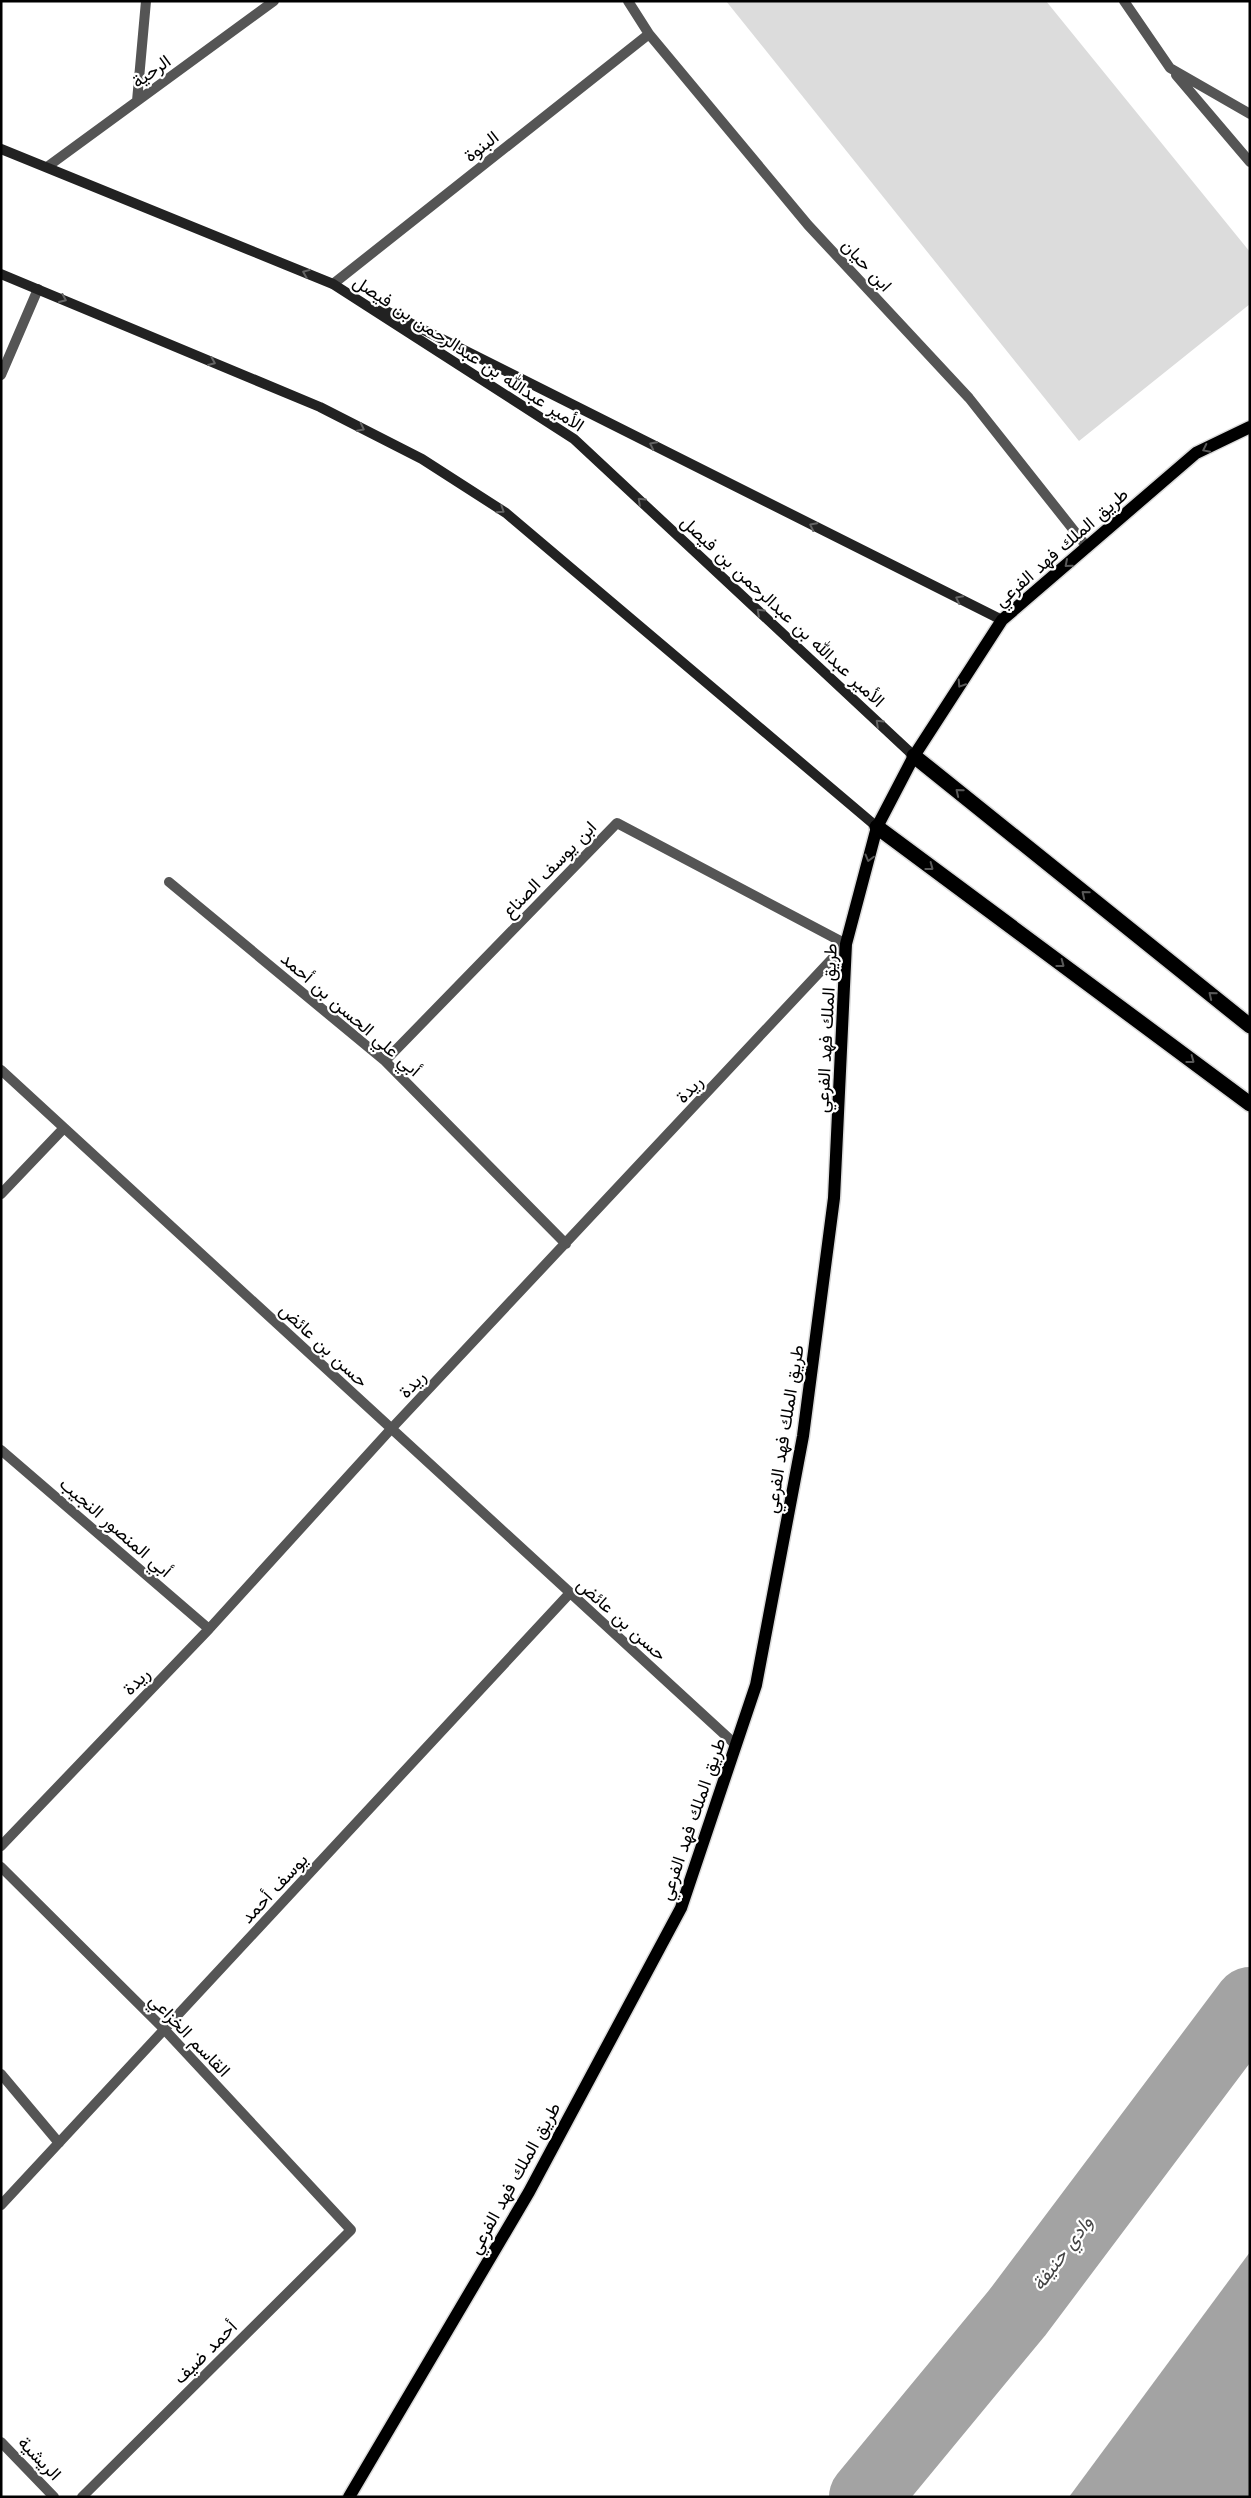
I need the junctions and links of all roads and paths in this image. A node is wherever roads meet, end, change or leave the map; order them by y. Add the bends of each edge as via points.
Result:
1 (146, 1) edge
2 (274, 1) edge
3 (628, 1) edge
4 (1124, 1) edge
5 (649, 34) junction
6 (1170, 68) junction
7 (137, 101) junction
8 (1250, 114) edge
9 (1, 148) edge
10 (1250, 162) edge
11 (47, 167) junction
12 (1, 274) edge
13 (333, 284) junction
14 (38, 289) junction
15 (1, 375) edge
16 (1250, 428) edge
17 (1087, 548) junction
18 (1002, 620) junction
19 (914, 756) junction
20 (877, 827) junction
21 (169, 882) dead end
22 (846, 944) junction
23 (1250, 1026) edge
24 (385, 1060) junction
25 (1, 1070) edge
26 (1250, 1104) edge
27 (64, 1128) junction
28 (1, 1194) edge
29 (566, 1244) junction
30 (391, 1429) junction
31 (1, 1450) edge
32 (570, 1593) junction
33 (208, 1629) junction
34 (736, 1745) junction
35 (1, 1846) edge
36 (1, 1866) edge
37 (164, 2029) junction
38 (1, 2074) edge
39 (59, 2143) junction
40 (1, 2205) edge
41 (351, 2230) joint
42 (1, 2442) edge
43 (54, 2497) edge
44 (82, 2497) edge
45 (350, 2497) edge

1 - 7 street
2 - 7 street, الرحية
3 - 5 street, ابن حيان
4 - 6 street
5 - 13 street, البنوة
5 - 17 street, ابن حيان via 808,225 969,398
6 - 8 street
6 - 10 street
7 - 11 street, الرحية
9 - 11 main road, الأمير عبدالله بن عبدالرحمن بن فيصل
13 -> 11 main road, الأمير عبدالله بن عبدالرحمن بن فيصل
12 - 14 main road
18 -> 13 main road
19 -> 13 main road, الأمير عبدالله بن عبدالرحمن بن فيصل via 574,438
14 - 15 street
14 -> 20 main road via 320,407 422,459 506,513
16 -> 17 main road, طريق الملك فهد الفرعي via 1196,453
17 -> 18 main road, طريق الملك فهد الفرعي
18 -> 19 main road, طريق الملك فهد الفرعي
19 - 20 main road, طريق الملك فهد الفرعي
23 -> 19 highway
20 -> 22 main road, طريق الملك فهد الفرعي
20 -> 26 highway
21 - 24 street, أبي علي الحسن بن أحمد
22 - 24 street, ابن يوسف الصناع via 617,823
22 - 29 street, ريدة
22 - 34 main road, طريق الملك فهد الفرعي via 834,1198 803,1436 756,1685
24 - 29 street, أبي علي الحسن بن أحمد
25 - 27 street, حسن بن عائض
27 - 28 street
27 - 30 street, حسن بن عائض
29 - 30 street, ريدة
30 - 32 street, حسن بن عائض
30 - 33 street, ريدة
31 - 33 street, أبي المنصور النجيب
32 - 34 street, حسن بن عائض
32 - 37 street, يوسف أحمد
33 - 35 street, ريدة
34 - 45 main road, طريق الملك فهد الفرعي via 681,1908 529,2192
36 - 37 street, القاسم الخزاعي
37 - 39 street, يوسف أحمد
37 - 41 street, القاسم الخزاعي
38 - 39 street
39 - 40 street, يوسف أحمد
41 - 44 street, أحمد ضيف
42 - 43 street, الريشية

